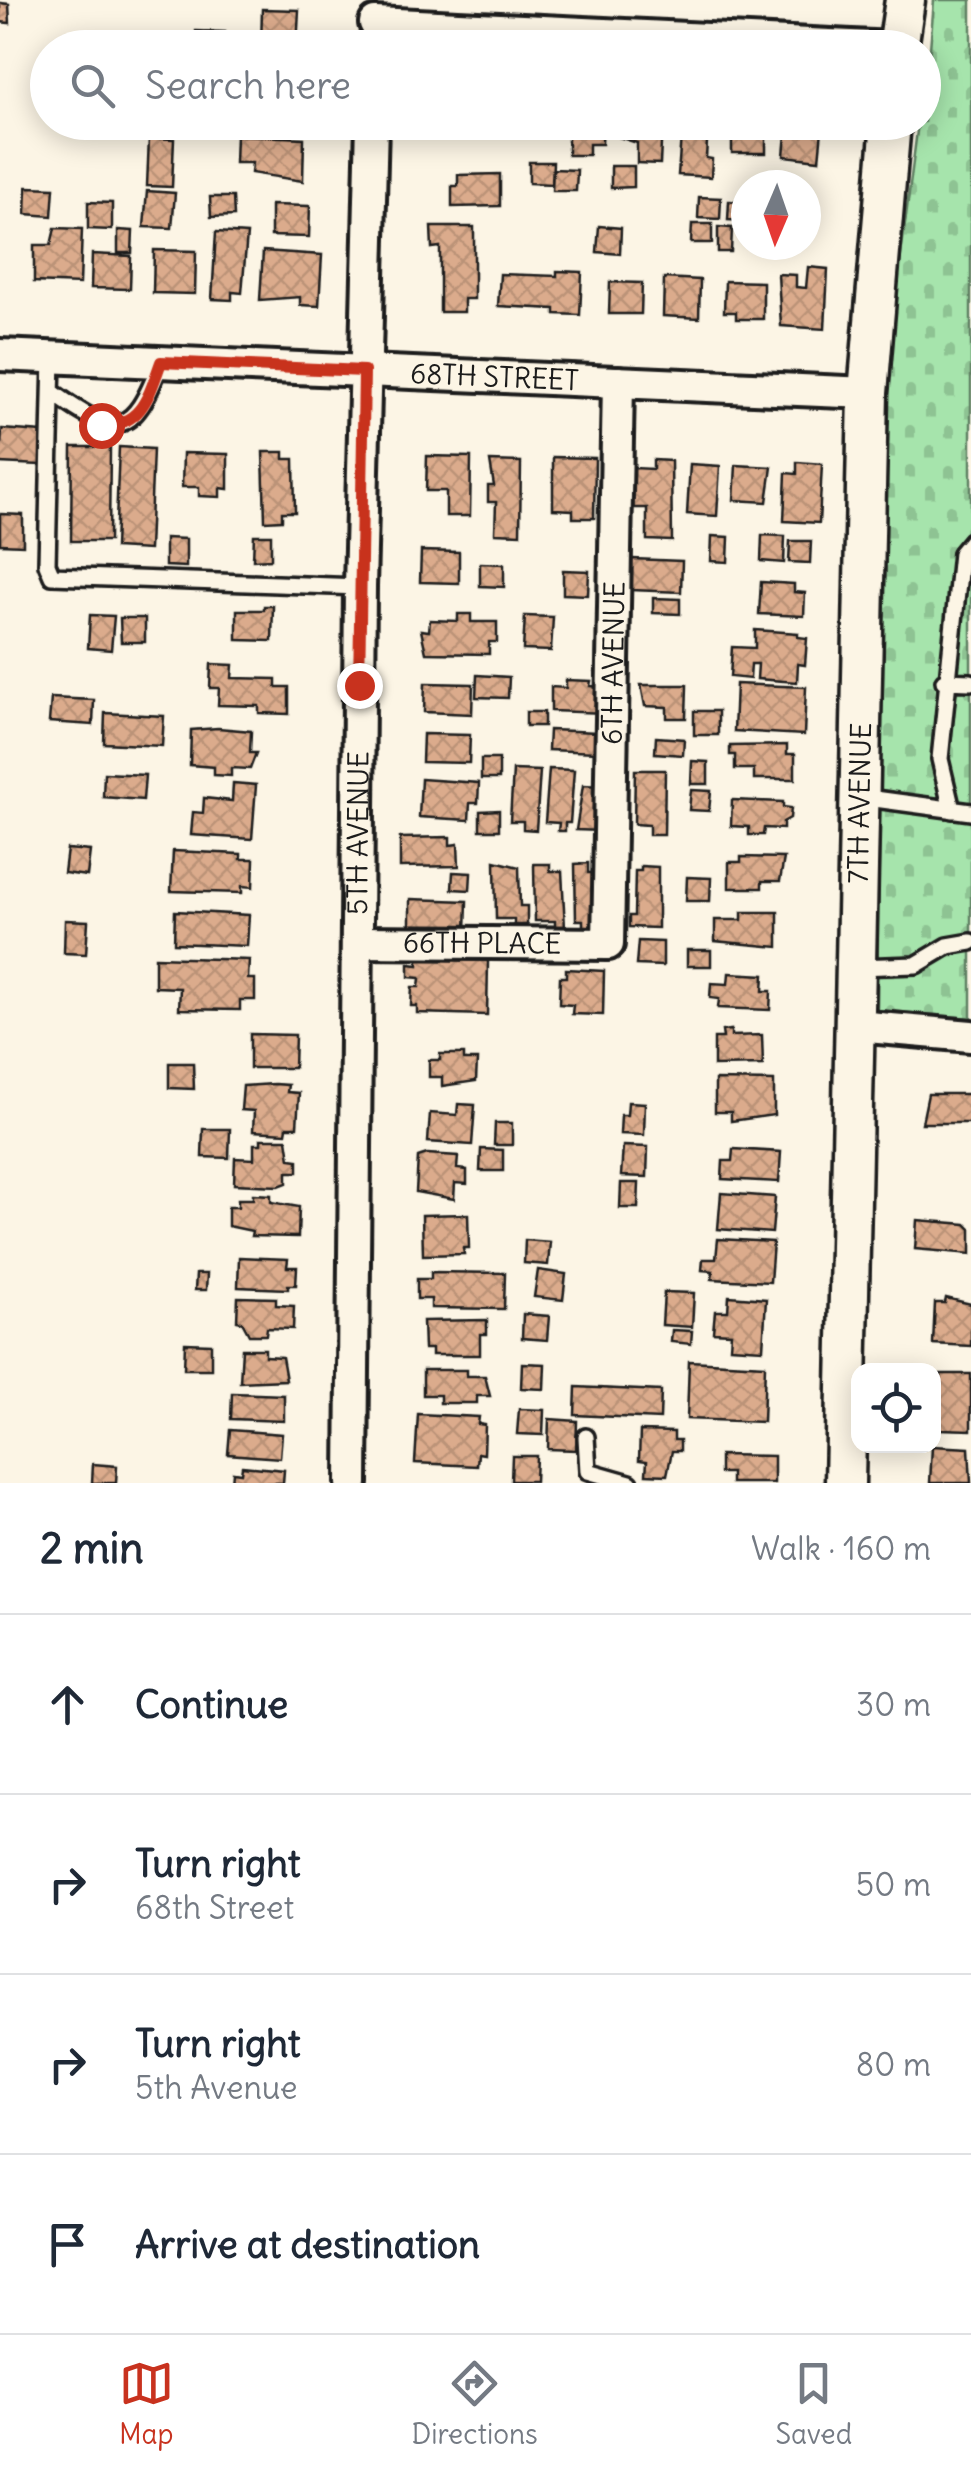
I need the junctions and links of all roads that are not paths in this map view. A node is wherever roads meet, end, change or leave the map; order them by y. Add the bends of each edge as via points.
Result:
1 (905, 0) edge
2 (375, 23) edge
3 (521, 30) edge
4 (899, 30) edge
5 (371, 140) edge
6 (889, 140) edge
7 (0, 355) edge
8 (52, 357) junction
9 (161, 362) junction
10 (364, 371) junction
11 (618, 382) junction
12 (52, 392) junction
13 (868, 393) junction
14 (971, 541) edge
15 (360, 587) junction
16 (944, 681) junction
17 (971, 682) edge
18 (860, 797) junction
19 (952, 810) junction
20 (971, 812) edge
21 (357, 942) junction
22 (971, 942) edge
23 (608, 944) joint
24 (857, 967) junction
25 (856, 1026) junction
26 (971, 1036) edge
27 (586, 1437) dead end
28 (352, 1483) edge
29 (630, 1483) edge
30 (845, 1483) edge

1 - 4 street
2 - 3 street
5 - 10 street, 5TH AVENUE
6 - 13 street, 7TH AVENUE
7 - 8 street, 68TH STREET
8 - 9 street, 68TH STREET
8 - 12 lane
9 - 10 street, 68TH STREET
9 - 12 lane via 147,400 121,426 101,425
10 - 11 street, 68TH STREET
10 - 15 street, 5TH AVENUE
11 - 13 street, 68TH STREET
11 - 23 street, 6TH AVENUE
12 - 15 lane via 52,576
13 - 18 street, 7TH AVENUE
14 - 16 lane via 961,553
15 - 21 street, 5TH AVENUE
16 - 17 lane
16 - 19 lane via 940,759
18 - 19 lane
18 - 24 street, 7TH AVENUE
19 - 20 lane
21 - 23 street, 66TH PLACE
21 - 28 street, 5TH AVENUE
22 - 24 lane via 948,946 916,965
24 - 25 street, 7TH AVENUE
25 - 26 street
25 - 30 street, 7TH AVENUE
27 - 29 lane via 588,1471

